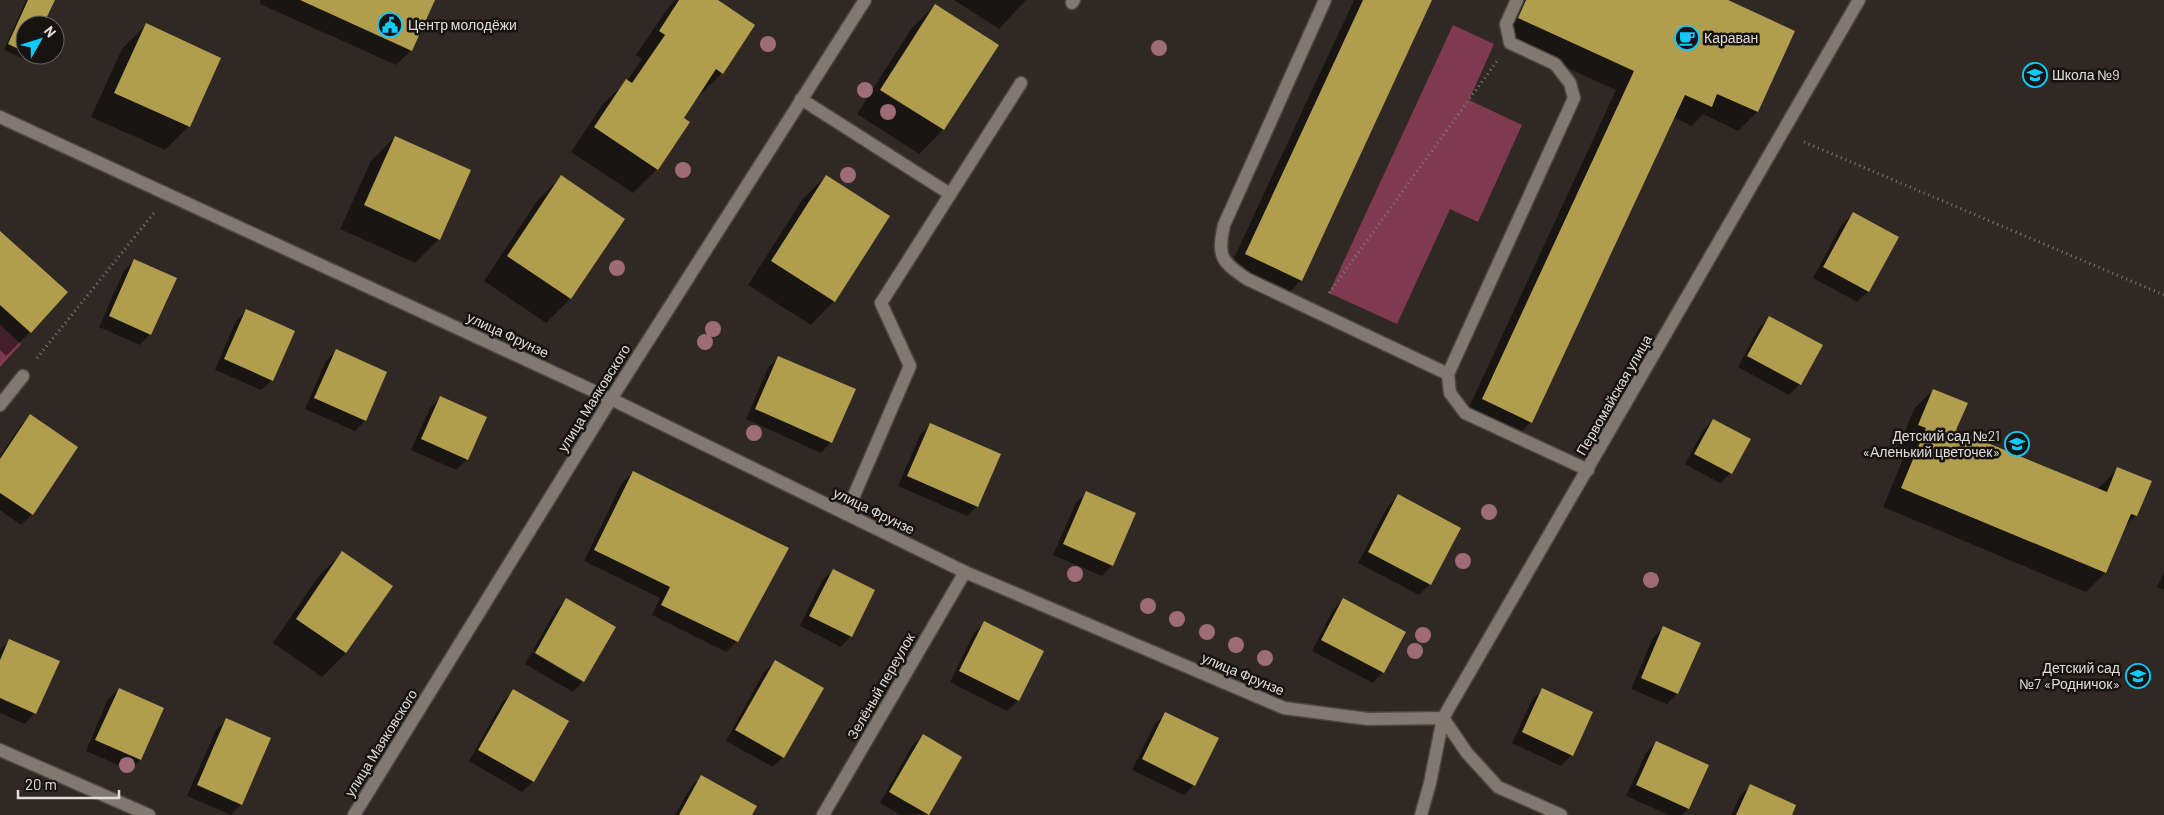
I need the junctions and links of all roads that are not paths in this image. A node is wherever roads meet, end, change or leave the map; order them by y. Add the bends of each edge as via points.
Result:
1 (864, 0) edge
2 (1325, 0) edge
3 (1517, 0) edge
4 (1859, 0) edge
5 (1021, 83) dead end
6 (801, 99) junction
7 (0, 118) edge
8 (950, 194) junction
9 (1448, 374) junction
10 (23, 376) road end
11 (610, 399) junction
12 (0, 405) edge
13 (1588, 470) junction
14 (846, 514) junction
15 (965, 572) junction
16 (1443, 718) junction
17 (0, 750) edge
18 (149, 815) edge
19 (354, 815) edge
20 (823, 815) edge
21 (1421, 815) edge
22 (1561, 815) edge

1 - 6 street, улица Маяковского
2 - 9 street via 1224,225 1219,248 1228,266 1247,279
3 - 9 street via 1506,24 1510,42 1555,64 1570,83 1574,98
4 - 13 street, Первомайская улица
5 - 8 street
6 - 8 street
6 - 11 street, улица Маяковского
7 - 11 street, улица Фрунзе
8 - 14 street via 881,303 910,366
9 - 13 street via 1450,393 1465,413
10 - 12 street
11 - 14 street, улица Фрунзе
11 - 19 street, улица Маяковского
13 - 16 street, Первомайская улица
14 - 15 street, улица Фрунзе
15 - 16 street, улица Фрунзе via 1284,708 1368,719
15 - 20 street, Зелёный переулок
16 - 21 street, Первомайская улица
16 - 22 street via 1467,753 1498,787
17 - 18 street

